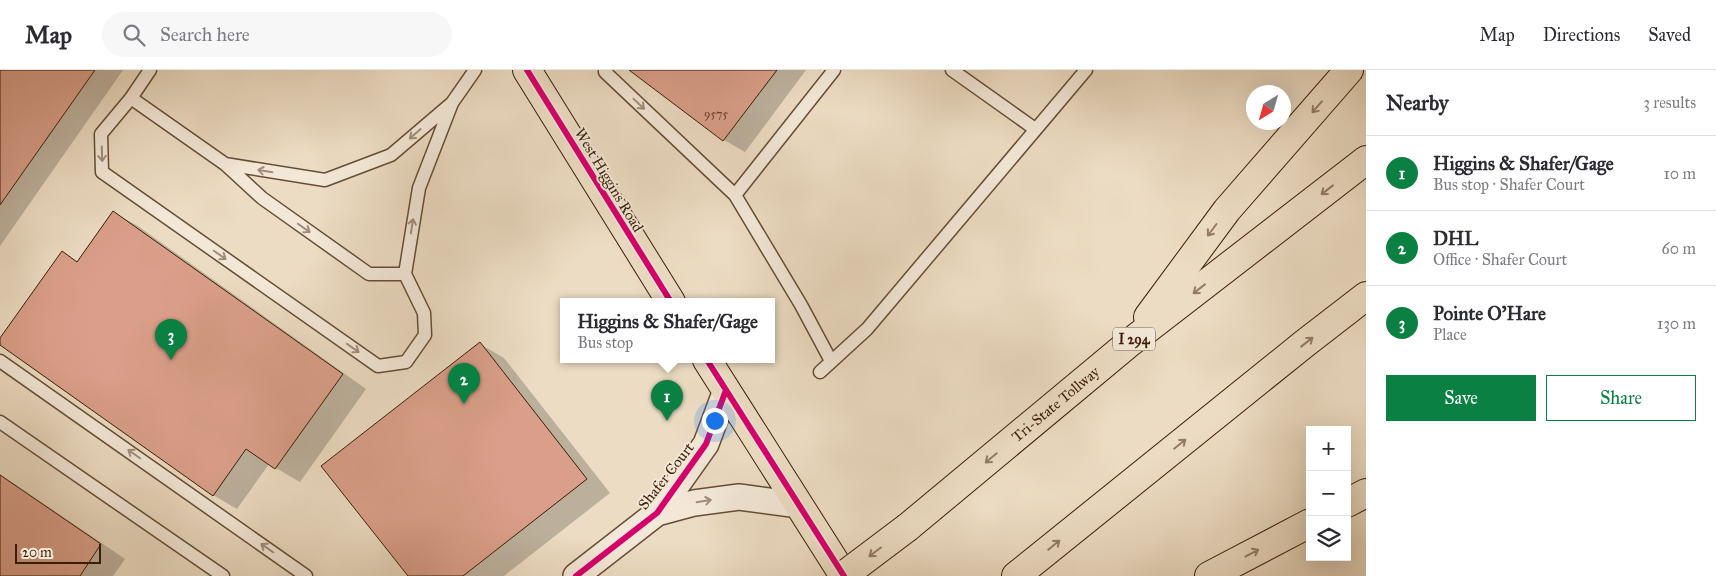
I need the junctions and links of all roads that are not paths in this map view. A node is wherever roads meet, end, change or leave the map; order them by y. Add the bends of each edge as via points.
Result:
1 (150, 70) edge
2 (474, 70) edge
3 (527, 70) edge
4 (605, 70) edge
5 (834, 70) edge
6 (952, 70) edge
7 (1086, 70) edge
8 (1349, 70) edge
9 (130, 98) junction
10 (452, 102) junction
11 (1035, 129) junction
12 (1366, 160) edge
13 (225, 164) junction
14 (735, 195) junction
15 (404, 274) junction
16 (1366, 296) edge
17 (668, 298) edge
18 (1128, 344) junction
19 (0, 360) edge
20 (831, 361) junction
21 (709, 363) edge
22 (820, 372) dead end
23 (726, 390) junction
24 (0, 422) edge
25 (1366, 493) edge
26 (1351, 501) edge
27 (799, 505) junction
28 (657, 513) junction
29 (1306, 525) edge
30 (223, 576) edge
31 (306, 576) edge
32 (576, 576) edge
33 (843, 576) edge
34 (1016, 576) edge
35 (1209, 576) edge

1 - 9 lane
2 - 10 lane
3 - 17 main road, West Higgins Road
4 -> 14 lane
5 - 14 lane
6 - 11 lane
7 - 11 lane
8 -> 18 main road via 1227,210
9 - 13 lane
9 -> 15 lane via 101,134 102,172 378,366 406,362 425,335 424,313
10 -> 13 lane via 391,155 325,180
15 -> 10 lane via 419,188
11 - 20 lane via 867,329
12 -> 18 main road, Tri-State Tollway / I 294
13 -> 15 lane via 262,198 369,274
14 - 20 lane
34 -> 16 main road
18 -> 33 main road, Tri-State Tollway / I 294, bridge via 908,527
31 -> 19 lane
20 - 22 lane
21 - 23 main road
23 - 27 main road
23 - 28 street, Shafer Court via 706,444
24 - 30 lane
25 - 26 main road
28 -> 27 street, Shafer Court via 694,502 738,497
27 - 33 main road
28 - 32 street, Shafer Court
35 -> 29 main road

